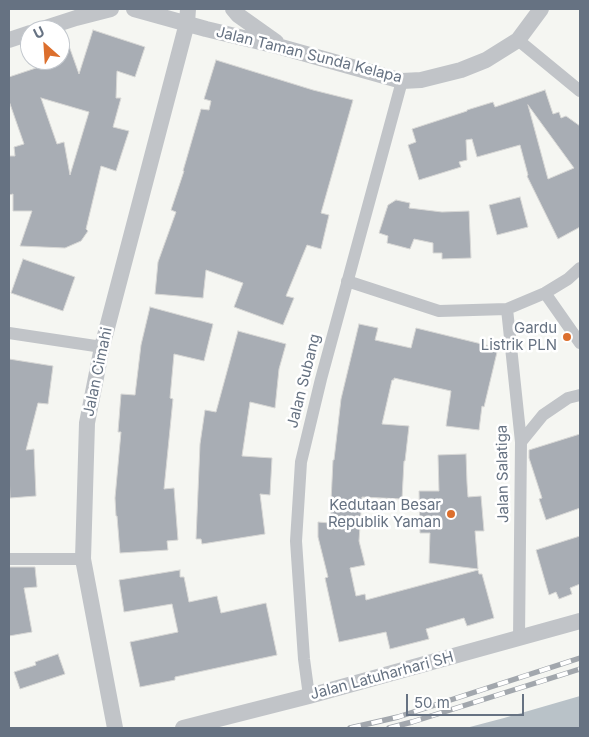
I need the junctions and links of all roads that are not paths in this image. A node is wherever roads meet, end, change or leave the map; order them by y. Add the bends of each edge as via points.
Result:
1 (111, 9) edge
2 (134, 9) edge
3 (233, 9) edge
4 (541, 9) edge
5 (188, 16) edge
6 (70, 20) edge
7 (518, 40) junction
8 (282, 46) junction
9 (402, 81) junction
10 (580, 91) edge
11 (580, 268) edge
12 (347, 281) junction
13 (545, 293) junction
14 (507, 309) junction
15 (9, 333) edge
16 (580, 343) edge
17 (102, 347) junction
18 (580, 395) edge
19 (522, 442) junction
20 (9, 559) edge
21 (83, 559) junction
22 (580, 621) edge
23 (519, 638) junction
24 (309, 696) junction
25 (115, 728) edge
26 (183, 728) edge

1 - 6 street
2 - 5 street, Jalan Taman Sunda Kelapa via 171,20
3 - 8 street
4 - 7 street, Jalan Taman Sunda Kelapa
5 - 8 street, Jalan Taman Sunda Kelapa via 206,29
5 - 17 street, Jalan Cimahi
7 - 9 street, Jalan Taman Sunda Kelapa via 486,60 461,70
7 - 10 street
8 - 9 street, Jalan Taman Sunda Kelapa
9 - 12 street, Jalan Subang
11 - 13 street via 568,280
12 - 14 street via 439,311
12 - 24 street, Jalan Subang via 300,462 296,541
13 - 14 street
13 - 16 street
14 - 19 street, Jalan Salatiga
15 - 17 street
17 - 21 street, Jalan Cimahi via 87,423
18 - 19 street via 568,398 543,415
19 - 23 street, Jalan Salatiga
20 - 21 street
21 - 25 street, Jalan Cimahi
22 - 23 street, Jalan Latuharhari SH
23 - 24 street, Jalan Latuharhari SH
24 - 26 street, Jalan Latuharhari SH

